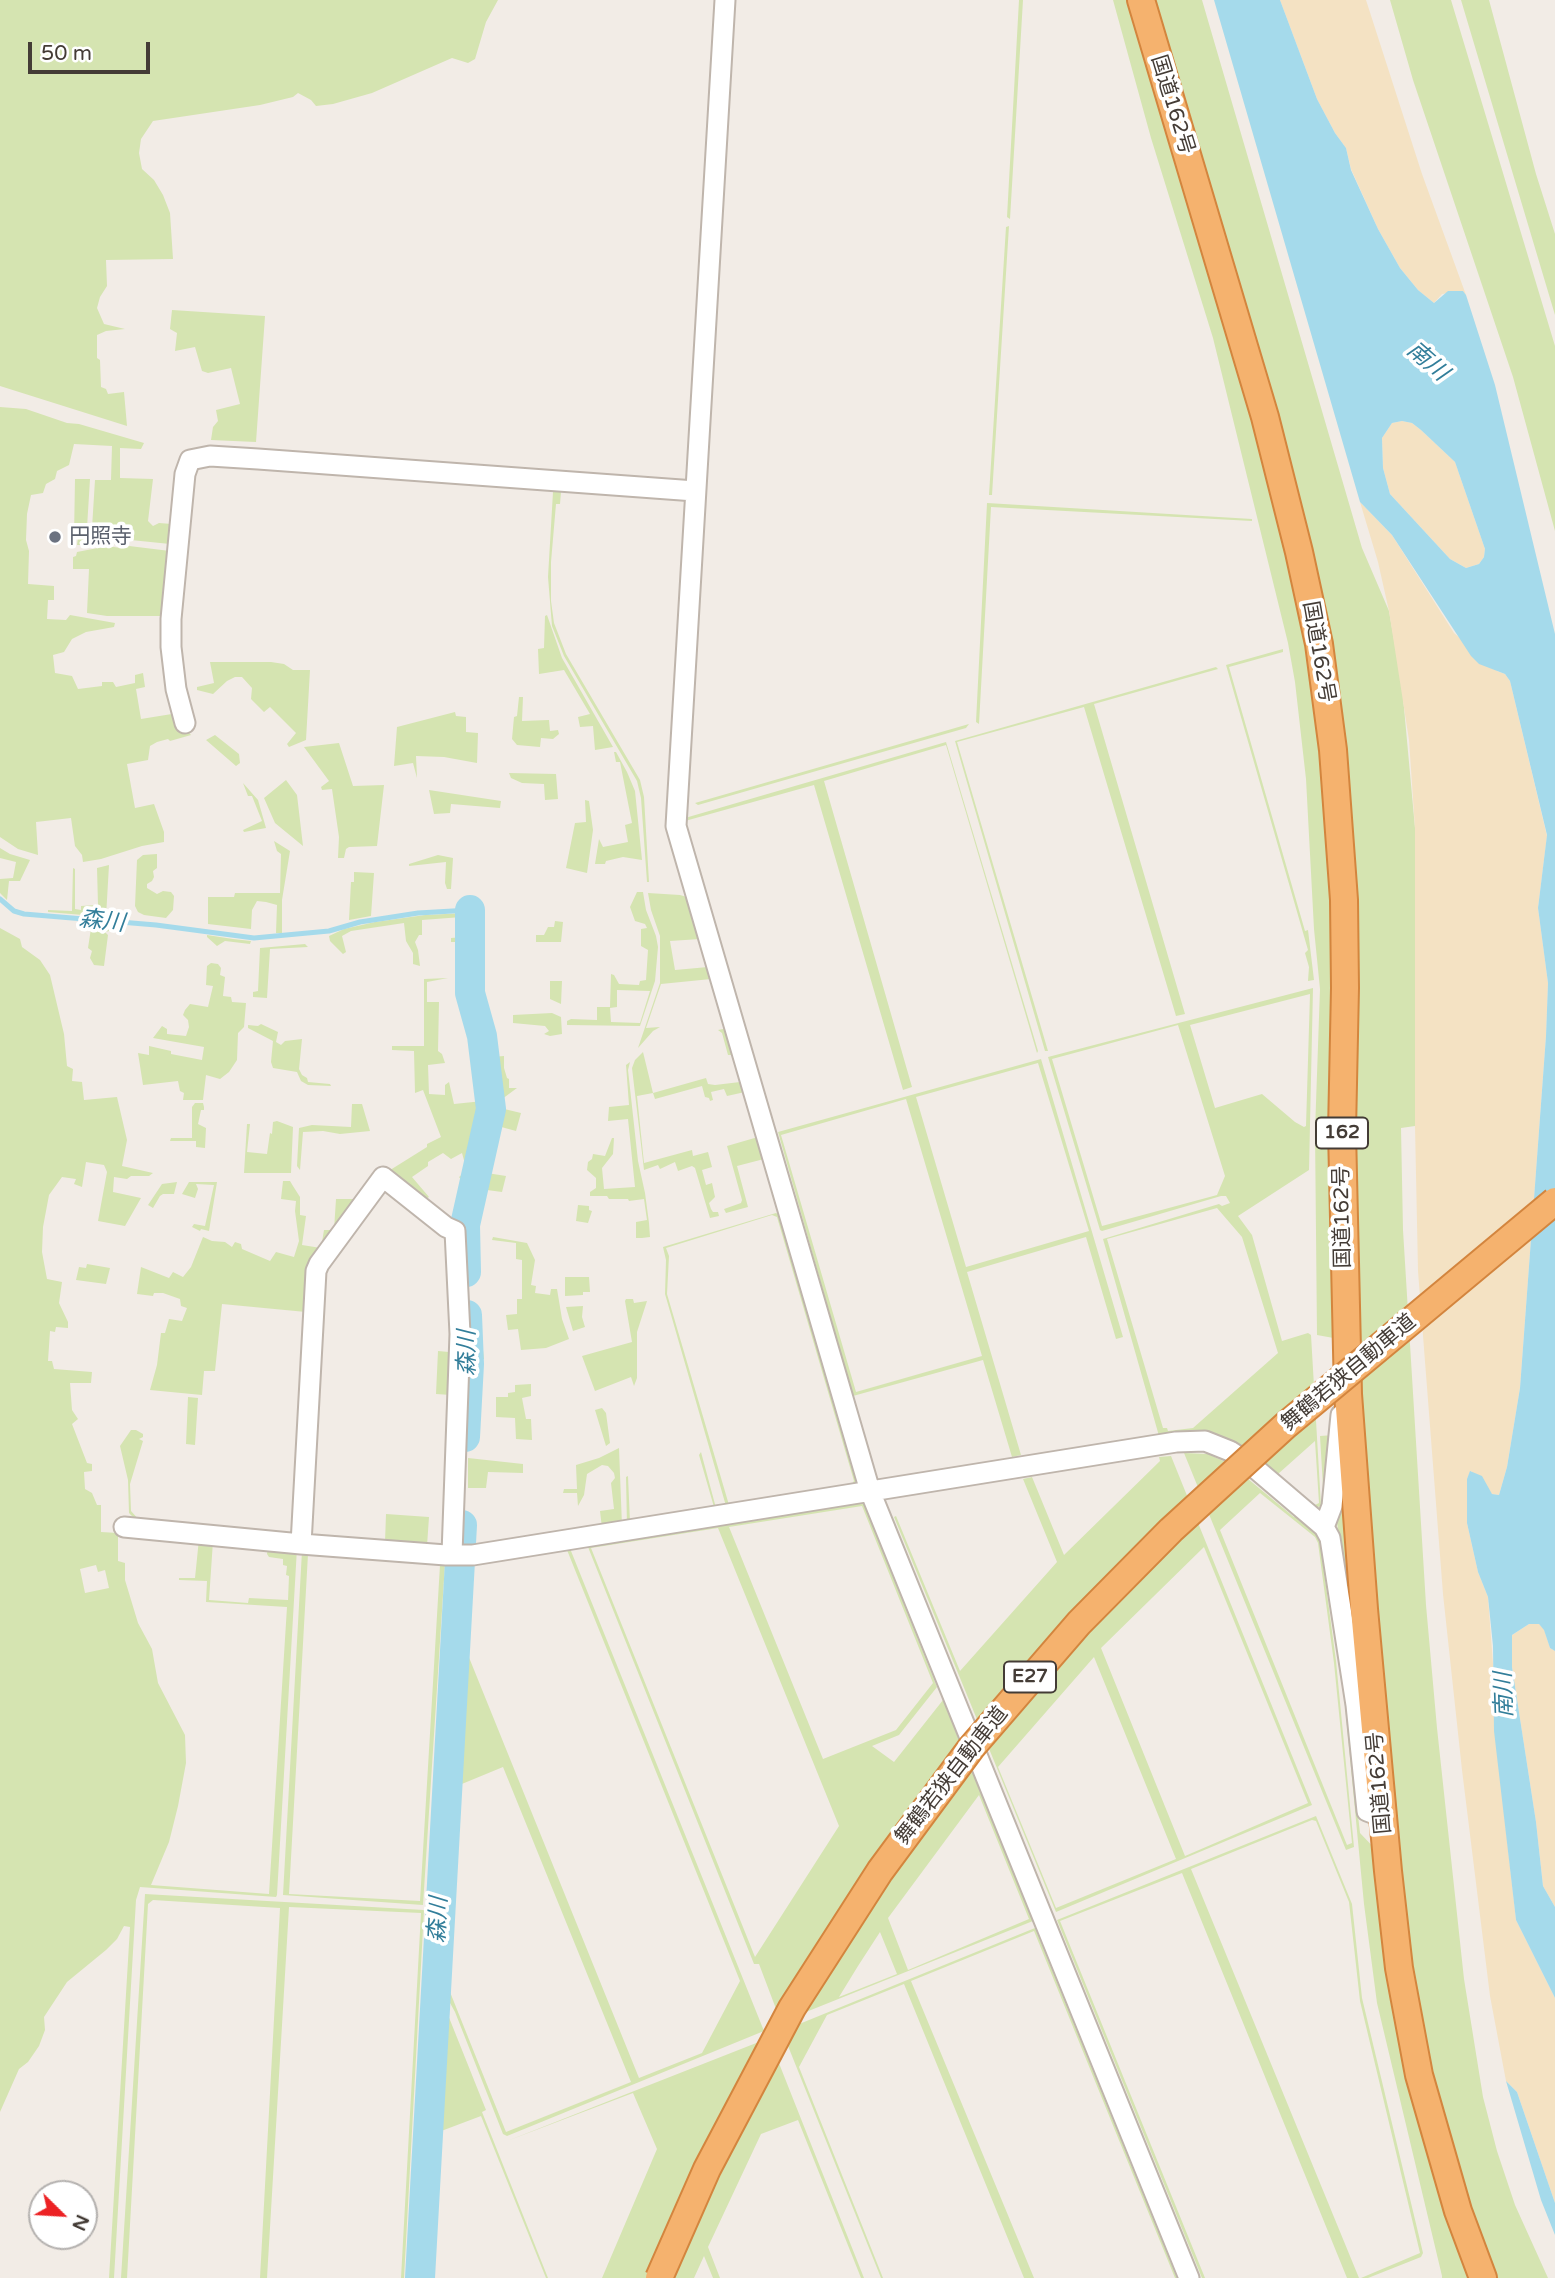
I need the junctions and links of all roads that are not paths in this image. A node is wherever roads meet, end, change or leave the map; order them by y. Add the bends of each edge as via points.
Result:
1 (725, 0) edge
2 (1141, 0) edge
3 (695, 491) junction
4 (185, 723) dead end
5 (1555, 1201) edge
6 (1348, 1394) junction
7 (870, 1491) junction
8 (124, 1527) dead end
9 (1324, 1527) junction
10 (300, 1544) junction
11 (457, 1554) junction
12 (1383, 1817) junction
13 (659, 2278) edge
14 (1189, 2278) edge
15 (1483, 2278) edge

1 - 3 street
2 - 6 highway, 国道162号 / 162 via 1265,417 1319,644 1333,750 1344,900 1342,1131
3 - 4 street via 210,456 190,460 171,619 176,689
3 - 7 street via 676,826
5 - 13 highway, 舞鶴若狭自動車道 / E27, bridge via 1209,1494 1079,1623 986,1730 880,1871 792,2008 719,2145
6 - 9 street via 1342,1409 1332,1506
6 - 12 highway, 国道162号 / 162
7 - 9 street via 1205,1441 1250,1464
7 - 11 street
7 - 14 street
8 - 10 street
9 - 12 street via 1334,1559 1367,1811
10 - 11 street
10 - 11 street via 316,1271 383,1177 455,1231 462,1452
12 - 15 highway, 国道162号 / 162 via 1399,1968 1419,2075 1458,2211

